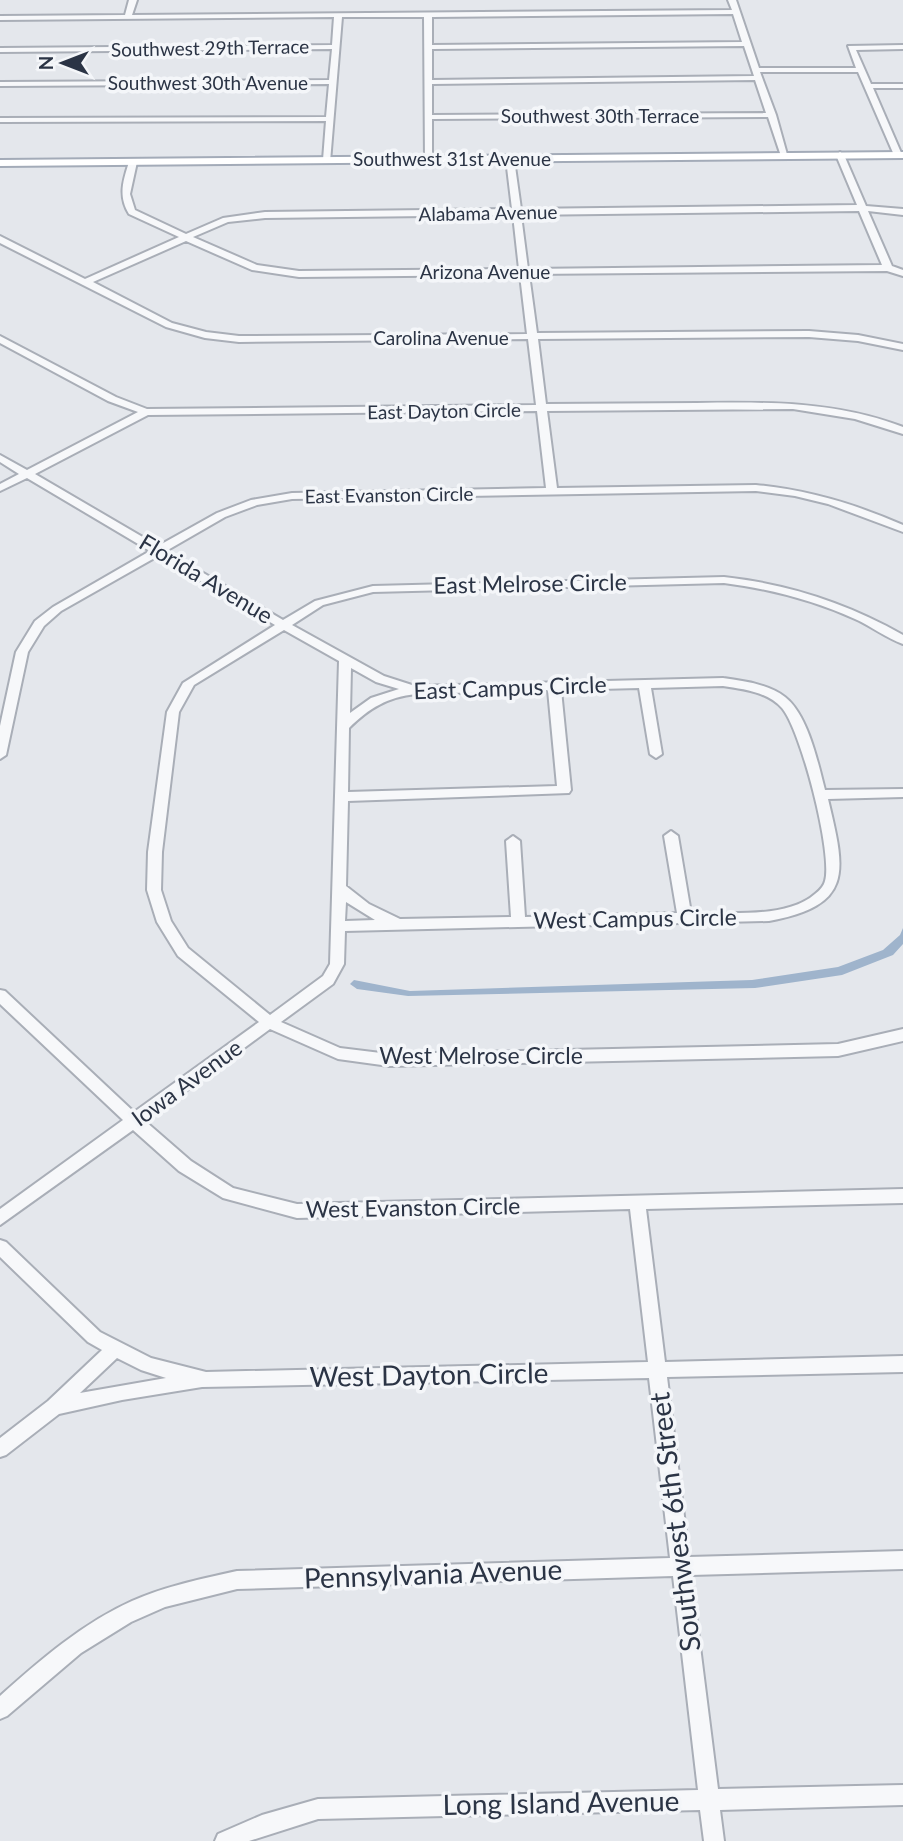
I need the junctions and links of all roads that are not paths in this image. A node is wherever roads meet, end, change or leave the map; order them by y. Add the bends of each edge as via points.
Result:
1 (133, 0) edge
2 (732, 0) edge
3 (736, 12) junction
4 (428, 15) junction
5 (338, 16) junction
6 (128, 17) junction
7 (0, 18) edge
8 (748, 44) junction
9 (336, 47) junction
10 (428, 47) junction
11 (903, 47) edge
12 (0, 50) edge
13 (860, 69) junction
14 (758, 74) junction
15 (333, 82) junction
16 (428, 82) junction
17 (0, 84) edge
18 (867, 86) junction
19 (903, 86) edge
20 (772, 115) junction
21 (428, 117) junction
22 (330, 118) junction
23 (0, 120) edge
24 (840, 155) junction
25 (900, 155) edge
26 (785, 156) junction
27 (510, 159) junction
28 (327, 160) junction
29 (428, 160) junction
30 (133, 162) junction
31 (0, 163) edge
32 (863, 208) junction
33 (517, 212) junction
34 (903, 212) edge
35 (184, 238) junction
36 (0, 239) edge
37 (887, 268) junction
38 (525, 272) junction
39 (903, 273) edge
40 (86, 282) junction
41 (533, 337) junction
42 (0, 339) edge
43 (903, 347) edge
44 (542, 410) junction
45 (146, 412) junction
46 (903, 432) edge
47 (0, 458) edge
48 (26, 474) junction
49 (0, 488) edge
50 (552, 491) junction
51 (903, 529) edge
52 (160, 552) junction
53 (282, 625) junction
54 (903, 640) edge
55 (345, 658) junction
56 (644, 684) junction
57 (554, 686) junction
58 (416, 690) junction
59 (179, 699) joint
60 (342, 727) junction
61 (656, 754) dead end
62 (0, 755) edge
63 (903, 793) edge
64 (819, 795) junction
65 (341, 797) junction
66 (671, 836) dead end
67 (513, 841) dead end
68 (338, 886) junction
69 (685, 918) junction
70 (518, 922) junction
71 (400, 925) junction
72 (337, 926) junction
73 (0, 995) edge
74 (270, 1023) junction
75 (903, 1035) edge
76 (134, 1122) junction
77 (903, 1196) edge
78 (637, 1203) junction
79 (0, 1218) edge
80 (0, 1247) edge
81 (114, 1350) junction
82 (903, 1364) edge
83 (657, 1371) junction
84 (205, 1380) junction
85 (54, 1407) junction
86 (0, 1449) edge
87 (903, 1560) edge
88 (681, 1567) junction
89 (0, 1709) edge
90 (903, 1795) edge
91 (709, 1799) junction
92 (225, 1841) edge
93 (714, 1841) edge

1 - 6 street
2 - 3 street
3 - 4 street
3 - 8 street
4 - 5 street via 379,12
4 - 10 street
5 - 6 street via 213,12
5 - 9 street
6 - 7 street
8 - 10 street
8 - 14 street
9 - 12 street, Southwest 29th Terrace
9 - 15 street
10 - 16 street
11 - 13 street via 851,48
13 - 14 street
13 - 18 street
14 - 16 street
14 - 20 street
15 - 17 street, Southwest 30th Avenue
15 - 22 street
16 - 21 street
18 - 19 street
18 - 25 street
20 - 21 street, Southwest 30th Terrace
20 - 26 street
21 - 29 street
22 - 23 street
22 - 28 street
24 - 25 main road, Southwest 31st Avenue
24 - 26 main road, Southwest 31st Avenue
24 - 32 street
26 - 27 main road, Southwest 31st Avenue
27 - 29 main road, Southwest 31st Avenue
27 - 33 street
28 - 29 main road, Southwest 31st Avenue
28 - 30 main road, Southwest 31st Avenue
30 - 31 main road, Southwest 31st Avenue
30 - 35 street, Arizona Avenue via 126,204 143,219
32 - 33 street, Alabama Avenue
32 - 34 street, Alabama Avenue
32 - 37 street
33 - 35 street, Alabama Avenue via 265,215 226,220
33 - 38 street
35 - 38 street, Arizona Avenue via 236,261 276,272
35 - 40 street, Alabama Avenue
36 - 40 street, Carolina Avenue
37 - 38 street, Arizona Avenue
37 - 39 street, Arizona Avenue
38 - 41 street
40 - 41 street, Carolina Avenue via 169,325 205,335 239,339
41 - 43 street, Carolina Avenue via 809,334
41 - 44 street
42 - 45 street via 112,399
44 - 45 street, East Dayton Circle
44 - 46 street, East Dayton Circle via 813,407
44 - 50 street
45 - 48 street, East Dayton Circle
47 - 48 street, Florida Avenue
48 - 49 street, East Dayton Circle
48 - 52 street, Florida Avenue
50 - 51 street, East Evanston Circle via 778,490 828,499
50 - 52 street, East Evanston Circle via 292,496 255,502 221,515
52 - 53 street, Florida Avenue
52 - 62 street, East Evanston Circle via 57,609 34,631 22,652
53 - 54 street, East Melrose Circle via 319,603 373,589 724,580 808,594
53 - 55 street, Florida Avenue
53 - 59 street, East Melrose Circle via 189,683
55 - 58 street, Florida Avenue via 380,679
55 - 60 street
56 - 57 street, East Campus Circle
56 - 61 street
56 - 64 street, East Campus Circle via 747,685 785,704 800,726
57 - 58 street, East Campus Circle
57 - 65 street via 564,790
58 - 60 street, East Campus Circle via 375,699
59 - 74 street, West Melrose Circle via 171,725 154,890 164,922 183,952
60 - 65 street
63 - 64 street
64 - 69 street, West Campus Circle via 834,864 832,881 823,895 789,913
65 - 68 street
66 - 69 street
67 - 70 street
68 - 71 street via 371,913
68 - 72 street
69 - 70 street, West Campus Circle
70 - 71 street, West Campus Circle
71 - 72 street, West Campus Circle
72 - 74 street, Iowa Avenue via 337,964 328,980
73 - 76 street, West Evanston Circle
74 - 75 street, West Melrose Circle via 338,1053 389,1060 838,1050
74 - 76 street, Iowa Avenue
76 - 78 street, West Evanston Circle via 185,1166 229,1194 297,1211
76 - 79 street, Iowa Avenue
77 - 78 street, West Evanston Circle
78 - 83 street, Southwest 6th Street
80 - 81 street, West Dayton Circle via 93,1337
81 - 84 street, West Dayton Circle via 147,1365
81 - 85 street
82 - 83 street, West Dayton Circle
83 - 84 street, West Dayton Circle
83 - 88 street, Southwest 6th Street
84 - 85 street
85 - 86 street
87 - 88 street, Pennsylvania Avenue
88 - 89 street, Pennsylvania Avenue via 237,1580 178,1593 125,1614 44,1667
88 - 91 street, Southwest 6th Street
90 - 91 street, Long Island Avenue
91 - 92 street, Long Island Avenue via 318,1809
91 - 93 street, Southwest 6th Street

